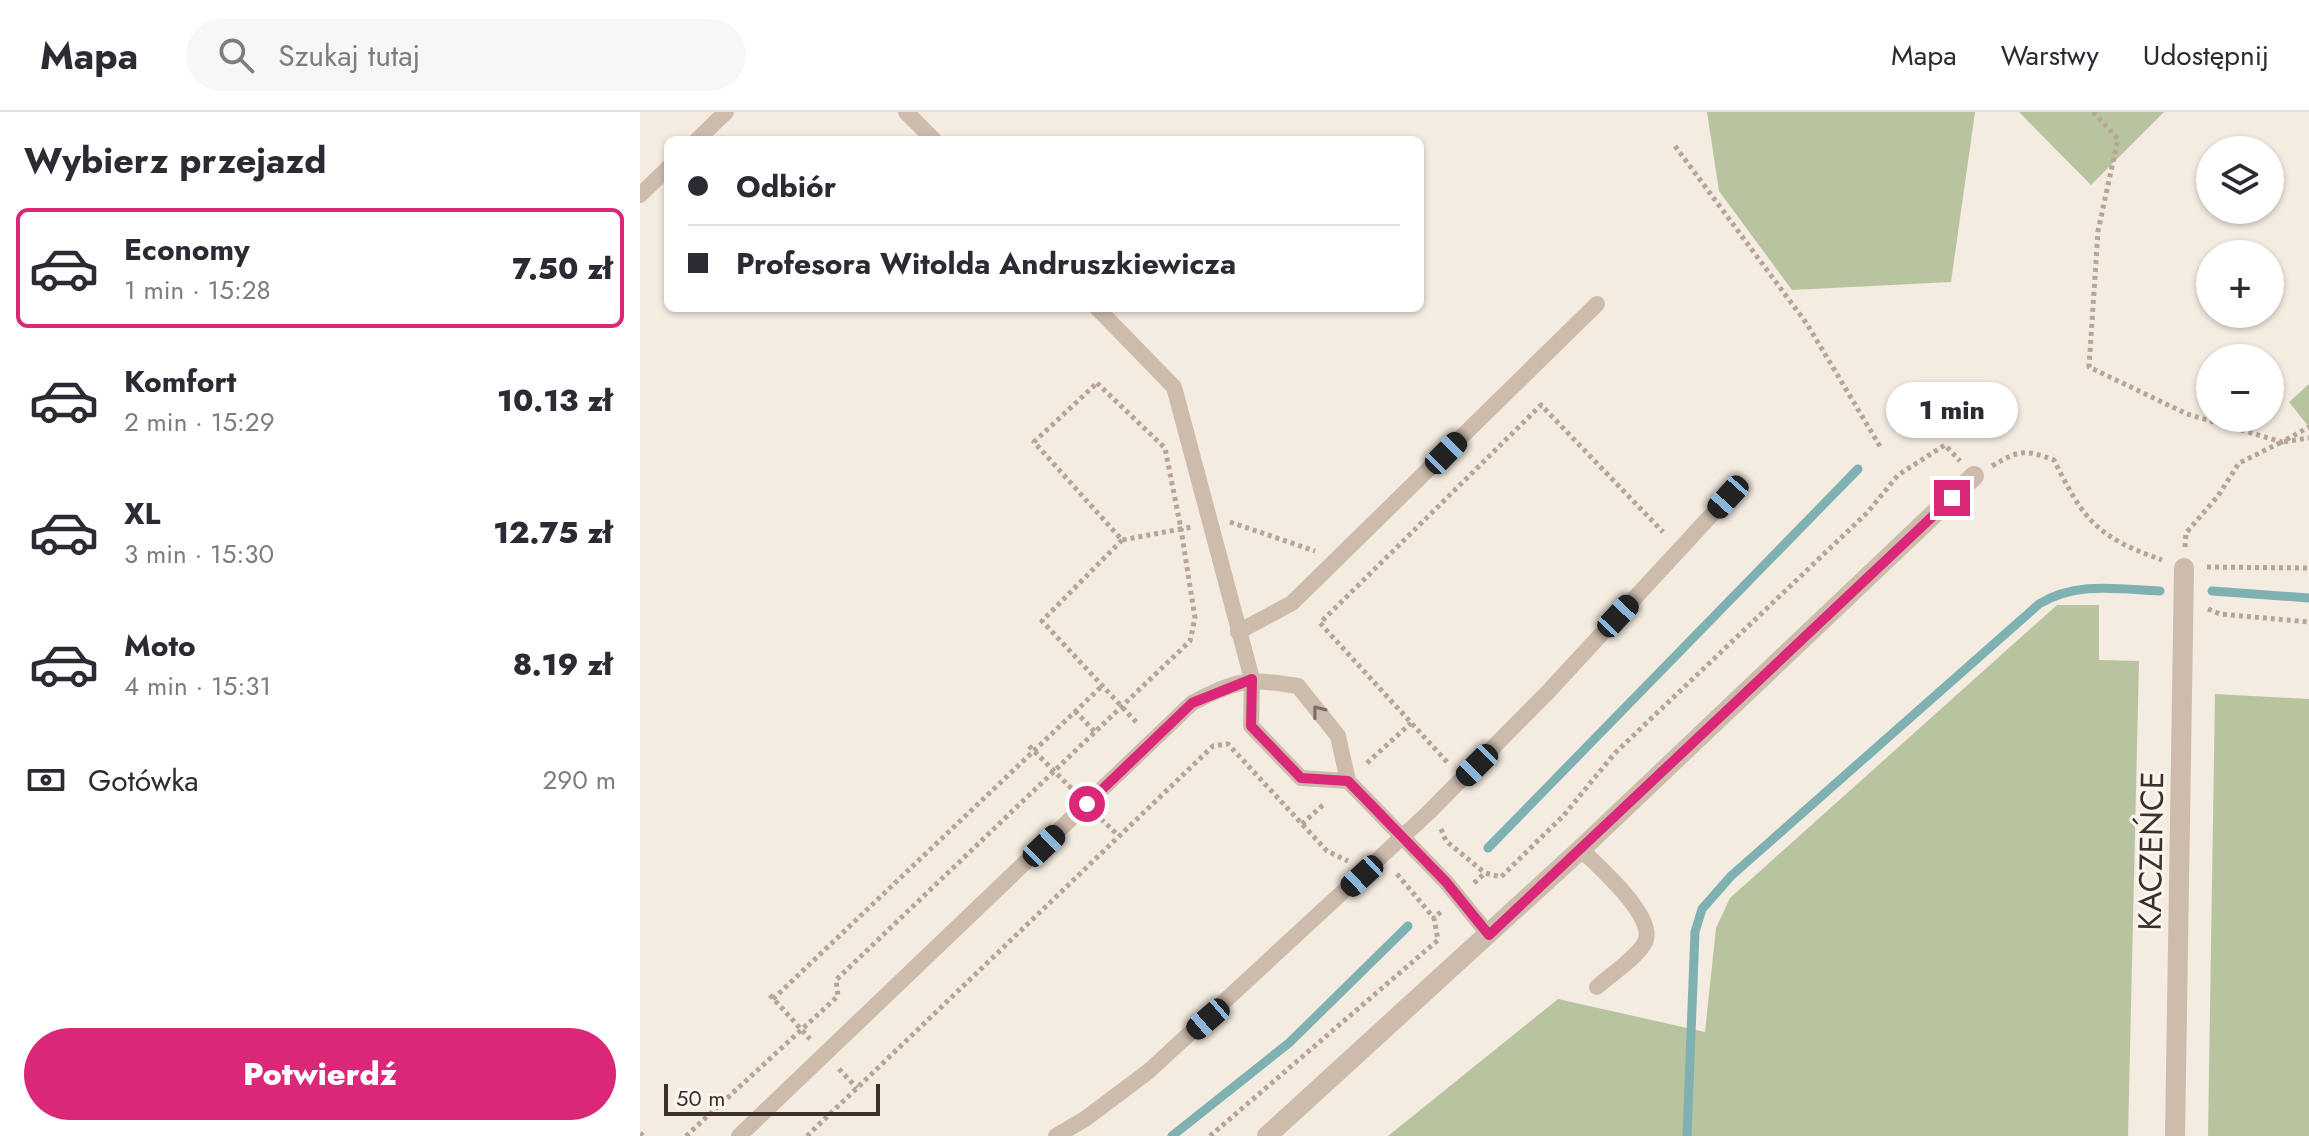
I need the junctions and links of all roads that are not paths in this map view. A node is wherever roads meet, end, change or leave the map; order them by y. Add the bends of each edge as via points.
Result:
1 (726, 112) edge
2 (906, 112) edge
3 (701, 136) edge
4 (930, 136) edge
5 (664, 172) edge
6 (640, 195) edge
7 (1597, 304) dead end
8 (1101, 312) edge
9 (1974, 476) dead end
10 (1728, 497) dead end
11 (2184, 568) road end
12 (1238, 632) junction
13 (1252, 679) junction
14 (1348, 781) junction
15 (1402, 837) junction
16 (1581, 849) junction
17 (1489, 935) junction
18 (1597, 987) dead end
19 (739, 1136) edge
20 (1056, 1136) edge
21 (1267, 1136) edge
22 (2175, 1136) edge

1 - 3 lane
2 - 4 lane
5 - 6 lane
7 - 12 lane via 1292,603
8 - 12 lane via 1174,387
9 - 16 street
10 - 15 lane via 1463,780
11 - 22 street, KACZEŃCE
12 - 13 lane
14 -> 13 lane via 1338,736 1298,686
13 - 14 lane via 1251,726 1301,778
13 - 19 lane via 1192,703
14 - 15 lane
15 - 17 lane
15 - 20 lane via 1149,1071
16 - 17 street
16 - 18 lane via 1641,913 1647,931 1642,947
17 - 21 street

